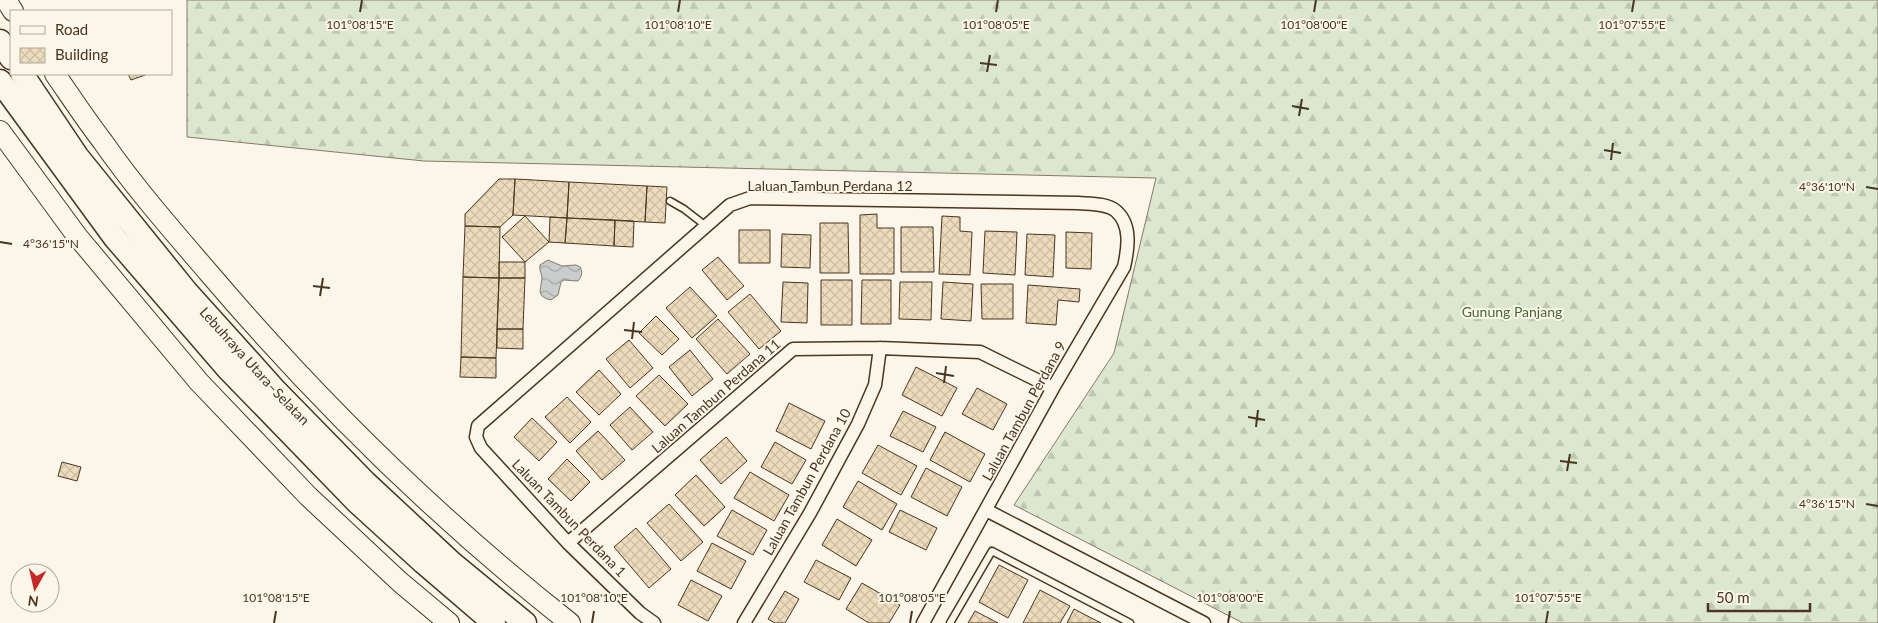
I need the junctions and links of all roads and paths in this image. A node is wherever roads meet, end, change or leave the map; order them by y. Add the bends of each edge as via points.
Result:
1 (0, 41) edge
2 (10, 56) edge
3 (23, 75) edge
4 (56, 75) edge
5 (0, 81) edge
6 (0, 131) edge
7 (670, 201) dead end
8 (1116, 211) joint
9 (706, 226) junction
10 (880, 348) junction
11 (1053, 388) junction
12 (478, 426) joint
13 (986, 510) junction
14 (568, 543) junction
15 (449, 623) edge
16 (494, 623) edge
17 (525, 623) edge
18 (570, 623) edge
19 (654, 623) edge
20 (744, 623) edge
21 (924, 623) edge
22 (950, 623) edge
23 (1130, 623) edge
24 (1204, 623) edge

1 - 2 highway
3 - 17 highway, Lebuhraya Utara–Selatan via 89,171 186,291 276,391 372,489 452,563
4 - 18 main road via 156,211 256,329 427,502
5 - 16 highway, Lebuhraya Utara–Selatan via 115,238 228,369 357,502
6 - 15 main road via 77,236 199,382 308,496
7 - 9 lane
8 - 9 street, Laluan Tambun Perdana 12 via 1098,204 1078,203 750,198 730,205
8 - 11 street, Laluan Tambun Perdana 9 via 1127,228 1128,248 1124,266
9 - 12 street, Laluan Tambun Perdana 12
10 - 11 street, Laluan Tambun Perdana 11 via 980,352
10 - 14 street, Laluan Tambun Perdana 11 via 793,348
10 - 20 street, Laluan Tambun Perdana 10 via 875,385 858,424 810,513
11 - 13 street, Laluan Tambun Perdana 9
12 - 14 street, Laluan Tambun Perdana 1 via 476,437 480,448
13 - 21 street, Laluan Tambun Perdana 9
13 - 24 street
14 - 19 street, Laluan Tambun Perdana 1
22 - 23 lane via 992,551

